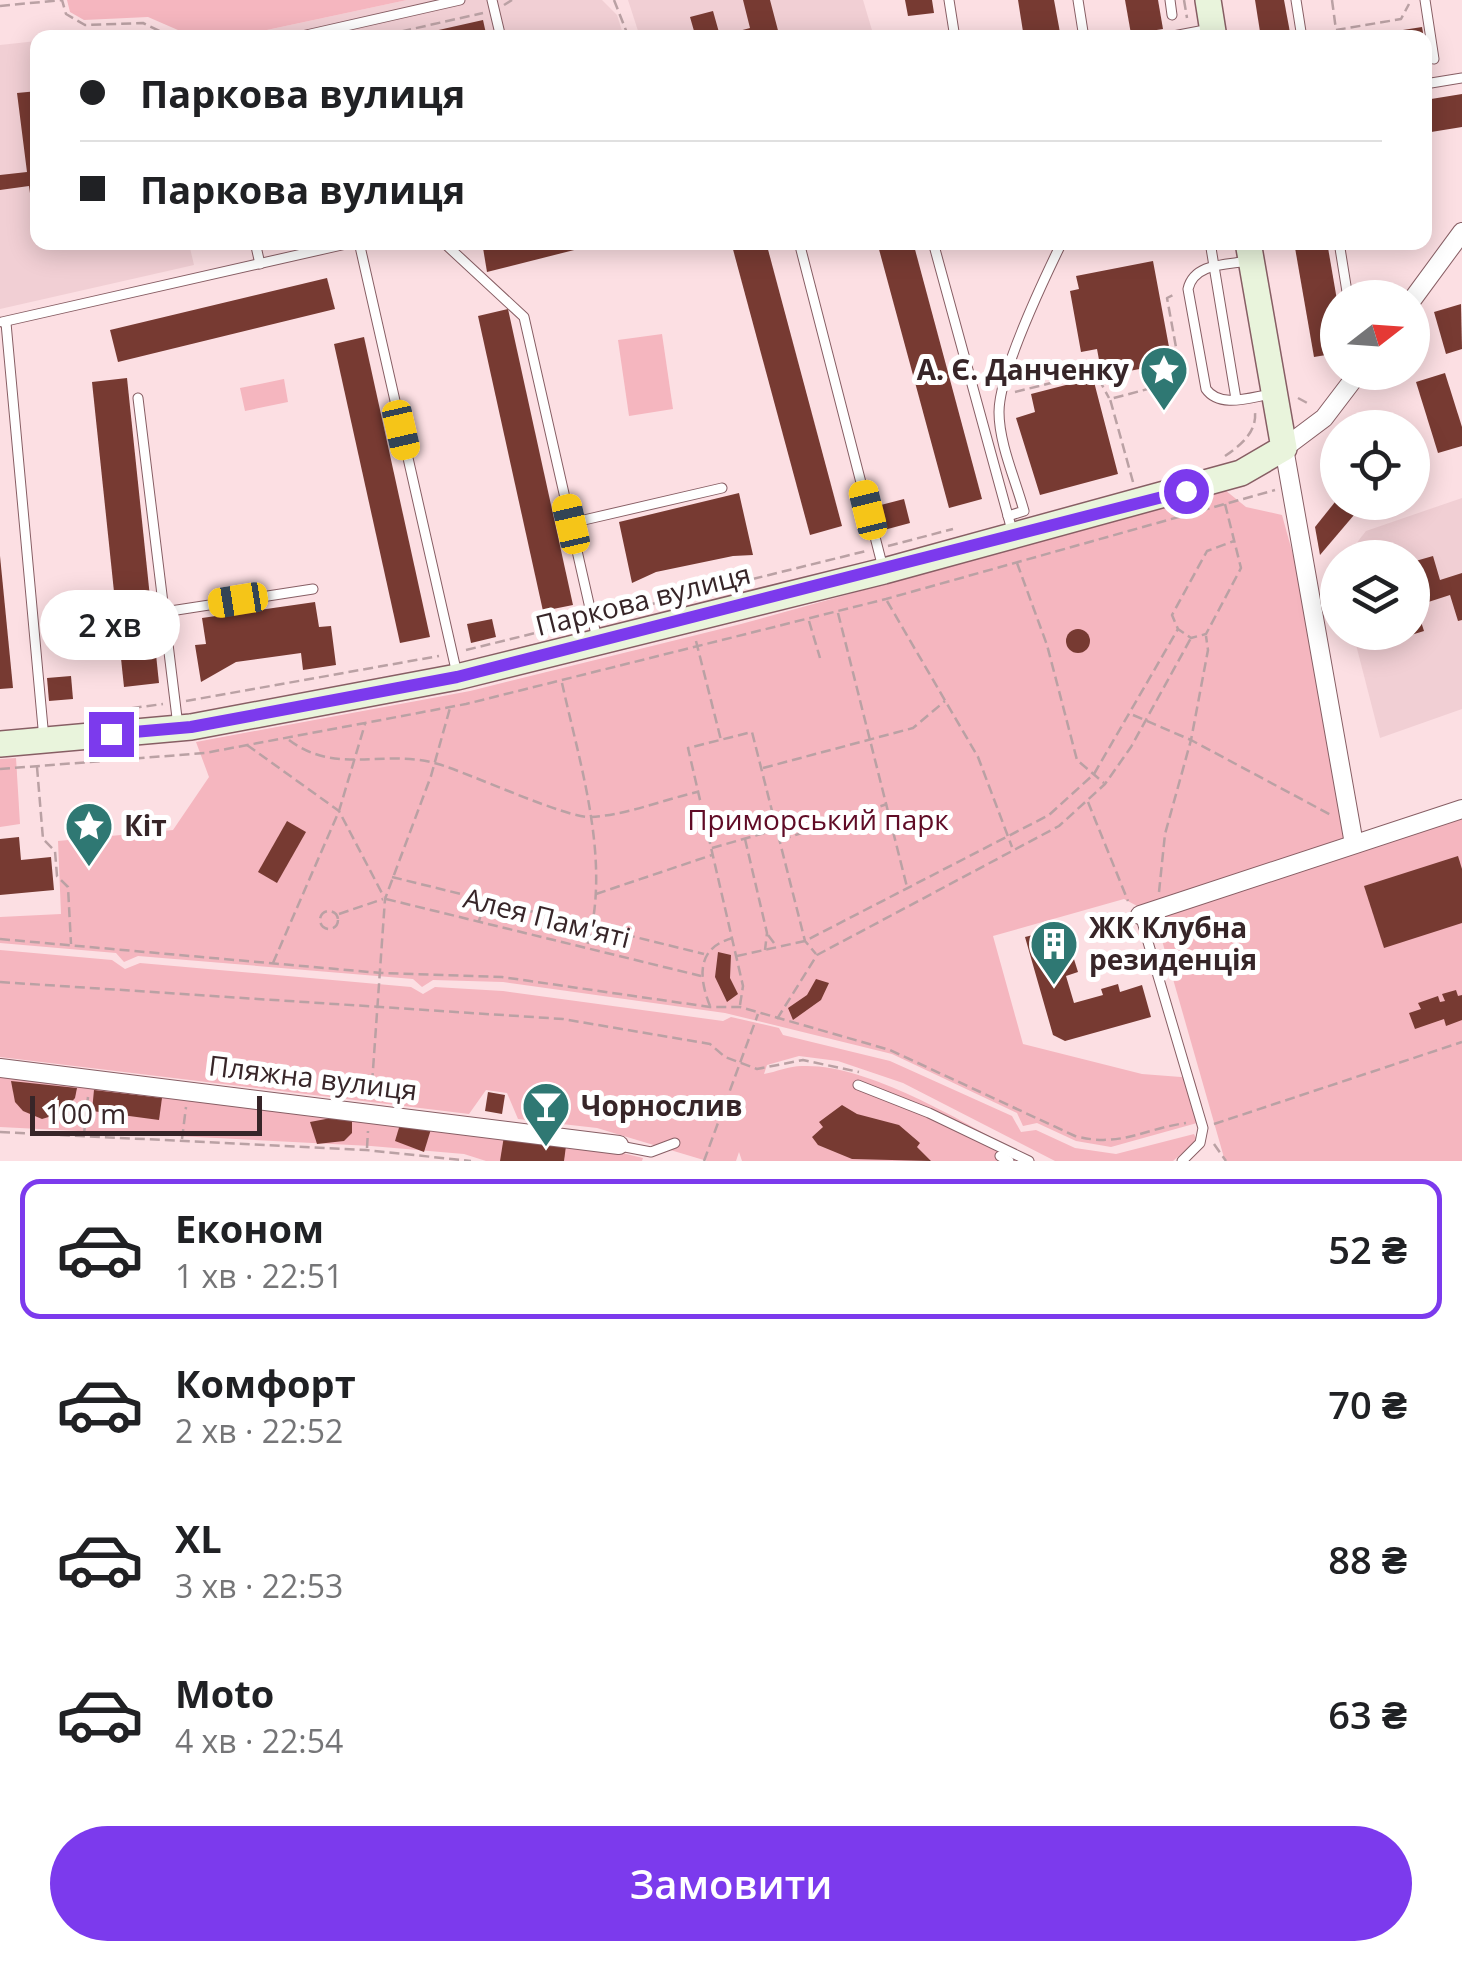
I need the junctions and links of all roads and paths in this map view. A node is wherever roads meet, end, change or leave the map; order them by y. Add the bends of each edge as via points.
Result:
1 (460, 0) edge
2 (512, 0) edge
3 (614, 0) edge
4 (950, 0) edge
5 (1078, 0) edge
6 (1170, 0) edge
7 (1184, 0) edge
8 (1208, 0) edge
9 (1296, 0) edge
10 (1332, 0) edge
11 (1425, 0) edge
12 (1409, 4) dead end
13 (494, 5) edge
14 (0, 6) edge
15 (1172, 15) dead end
16 (157, 30) edge
17 (346, 30) edge
18 (402, 30) edge
19 (499, 30) edge
20 (627, 30) edge
21 (954, 30) edge
22 (1083, 30) edge
23 (1203, 30) edge
24 (1205, 30) edge
25 (1301, 30) edge
26 (1430, 30) edge
27 (1432, 46) edge
28 (1434, 59) dead end
29 (1462, 78) edge
30 (1432, 83) edge
31 (1462, 232) edge
32 (257, 250) edge
33 (322, 250) edge
34 (359, 250) edge
35 (452, 250) edge
36 (802, 250) edge
37 (936, 250) edge
38 (1058, 250) edge
39 (1211, 250) edge
40 (1340, 250) edge
41 (1249, 252) edge
42 (1455, 259) edge
43 (260, 264) junction
44 (1214, 267) junction
45 (1345, 280) edge
46 (1430, 283) edge
47 (1188, 289) junction
48 (3, 323) edge
49 (1345, 390) edge
50 (1264, 395) junction
51 (1002, 396) junction
52 (138, 398) dead end
53 (1236, 399) junction
54 (1110, 400) junction
55 (1284, 448) junction
56 (1215, 462) dead end
57 (1133, 483) dead end
58 (722, 488) dead end
59 (1223, 495) dead end
60 (1225, 504) junction
61 (571, 524) junction
62 (952, 530) dead end
63 (1013, 538) junction
64 (1234, 540) junction
65 (881, 560) junction
66 (313, 589) dead end
67 (886, 600) junction
68 (688, 607) junction
69 (164, 612) junction
70 (838, 612) junction
71 (808, 620) junction
72 (1178, 629) junction
73 (595, 630) junction
74 (1206, 634) junction
75 (1191, 638) junction
76 (698, 648) junction
77 (820, 658) dead end
78 (455, 665) junction
79 (562, 680) junction
80 (946, 701) junction
81 (450, 707) junction
82 (1131, 714) junction
83 (79, 716) dead end
84 (176, 716) junction
85 (1146, 720) junction
86 (366, 722) junction
87 (286, 738) junction
88 (871, 739) junction
89 (44, 740) junction
90 (722, 740) junction
91 (1191, 740) junction
92 (0, 744) edge
93 (247, 745) junction
94 (354, 760) junction
95 (435, 763) junction
96 (37, 766) junction
97 (761, 768) junction
98 (0, 769) edge
99 (1094, 774) junction
100 (1106, 784) junction
101 (698, 792) junction
102 (1087, 800) junction
103 (889, 804) junction
104 (1462, 809) edge
105 (339, 811) junction
106 (1049, 815) junction
107 (588, 818) junction
108 (1059, 826) junction
109 (777, 830) junction
110 (1352, 835) junction
111 (1008, 836) junction
112 (745, 839) junction
113 (780, 841) junction
114 (712, 848) junction
115 (1013, 849) junction
116 (713, 855) junction
117 (390, 877) junction
118 (908, 887) junction
119 (596, 894) junction
120 (385, 898) junction
121 (485, 900) junction
122 (1163, 907) junction
123 (1140, 914) junction
124 (336, 915) dead end
125 (479, 922) junction
126 (592, 927) junction
127 (767, 933) junction
128 (733, 938) junction
129 (0, 940) edge
130 (805, 941) junction
131 (72, 946) junction
132 (586, 947) junction
133 (778, 947) junction
134 (765, 950) junction
135 (704, 954) junction
136 (817, 955) junction
137 (737, 956) junction
138 (272, 963) junction
139 (381, 972) junction
140 (701, 976) junction
141 (0, 982) edge
142 (378, 1004) junction
143 (740, 1006) junction
144 (710, 1007) junction
145 (758, 1013) junction
146 (778, 1020) junction
147 (1462, 1042) edge
148 (740, 1062) junction
149 (0, 1068) edge
150 (870, 1076) dead end
151 (90, 1079) junction
152 (858, 1085) dead end
153 (188, 1091) junction
154 (370, 1112) junction
155 (1203, 1128) junction
156 (0, 1132) edge
157 (84, 1136) junction
158 (182, 1140) junction
159 (675, 1143) dead end
160 (619, 1146) joint
161 (472, 1161) edge
162 (704, 1161) edge
163 (1029, 1161) edge
164 (1182, 1161) edge
165 (1226, 1161) edge

1 - 17 lane
2 - 13 path
3 - 20 path
4 - 21 lane
5 - 22 lane
6 - 15 lane
7 - 23 path
8 - 24 street
9 - 25 lane
10 - 12 path via 1336,30 1401,19
11 - 26 lane
13 - 18 path
13 - 19 lane
14 - 16 path via 62,0 66,14 86,25 143,23
27 - 28 lane
29 - 30 lane
31 - 42 street
32 - 43 lane
33 - 43 lane
34 - 78 lane
35 - 61 lane via 524,317
36 - 65 lane
37 - 63 lane
38 - 51 lane
39 - 44 lane
40 - 45 lane
41 - 44 lane
41 - 50 street
42 - 46 street
43 - 48 lane
44 - 47 lane via 1195,274
44 - 53 lane
47 - 53 lane via 1206,389 1216,399
47 - 54 path via 1167,298 1182,380
48 - 89 lane
49 - 55 street via 1324,418
50 - 53 lane
50 - 55 street
50 - 56 path via 1241,445
51 - 54 path via 1095,372
51 - 63 lane via 1000,421 1024,512
52 - 69 lane
54 - 57 path
55 - 63 street, Паркова вулиця via 1220,482
55 - 110 street
58 - 61 lane
59 - 60 path
60 - 63 path
60 - 64 path
61 - 73 lane
62 - 65 path
63 - 65 street, Паркова вулиця
63 - 67 path
63 - 99 path via 1077,760
64 - 72 path via 1208,551 1172,615
64 - 74 path via 1241,568
65 - 68 street, Паркова вулиця
65 - 68 path
66 - 69 lane
67 - 70 path
67 - 80 path
68 - 73 street, Паркова вулиця
68 - 73 path
68 - 76 path
69 - 84 lane
70 - 71 path
70 - 88 path
71 - 76 path
71 - 77 path
72 - 75 path
72 - 82 path
73 - 78 street, Паркова вулиця
73 - 78 path
74 - 75 path
74 - 91 path
75 - 85 path
76 - 79 path
76 - 90 path
78 - 84 street, Паркова вулиця
78 - 84 path
79 - 81 path
79 - 107 path
80 - 88 path via 913,728
80 - 111 path via 978,757
81 - 86 path
81 - 95 path
82 - 85 path
82 - 99 path
83 - 84 path
84 - 89 street, Паркова вулиця
85 - 91 path
85 - 100 path
86 - 87 path
86 - 94 path
87 - 93 path
87 - 94 path via 308,754
88 - 97 path
88 - 103 path
89 - 92 street, Паркова вулиця
90 - 97 path via 752,732
90 - 101 path via 688,748
91 - 110 path
91 - 122 path via 1165,834 1157,884
93 - 96 path
93 - 105 path
94 - 95 path
94 - 105 path
95 - 107 path
95 - 117 path
96 - 98 path
96 - 131 path via 43,839 68,887
97 - 109 path
99 - 100 path
99 - 106 path
100 - 102 path
101 - 107 path
101 - 114 path
102 - 108 path
102 - 123 path
103 - 113 path
103 - 118 path
104 - 110 street
105 - 120 path
105 - 138 path
106 - 108 path
106 - 111 path
107 - 119 path
108 - 115 path
109 - 112 path
109 - 113 path
110 - 122 street
111 - 115 path
111 - 118 path
112 - 114 path
112 - 127 path
113 - 130 path
114 - 116 path
115 - 136 path
116 - 119 path
116 - 128 path
117 - 120 path
117 - 121 path, Алея Пам'яті
118 - 130 path
119 - 126 path
120 - 124 path
120 - 125 path, Алея Пам'яті
120 - 139 path
121 - 125 path
121 - 126 path, Алея Пам'яті
122 - 123 street
123 - 155 lane
125 - 132 path, Алея Пам'яті
126 - 132 path
126 - 135 path, Алея Пам'яті
127 - 133 path
127 - 134 path
128 - 135 path
128 - 137 path
129 - 131 path
130 - 133 path
130 - 136 path
131 - 138 path
132 - 140 path, Алея Пам'яті
133 - 134 path
134 - 137 path
135 - 140 path
136 - 146 path
137 - 143 path
138 - 139 path
139 - 142 path
139 - 144 path via 502,977
140 - 144 path
141 - 142 path
142 - 148 path via 563,1019 710,1044
142 - 154 path
143 - 144 path
143 - 145 path
145 - 146 path
145 - 148 path
146 - 155 path via 890,1050 1095,1142 1176,1124
147 - 155 path
148 - 150 path via 765,1070 803,1060
148 - 162 path
149 - 151 street, Пляжна вулиця
151 - 153 street, Пляжна вулиця
151 - 157 path
152 - 163 lane
153 - 154 street, Пляжна вулиця
153 - 158 path
154 - 160 street, Пляжна вулиця
155 - 164 lane via 1202,1140
155 - 165 path
156 - 157 path
157 - 158 path
158 - 161 path
159 - 160 lane via 651,1152

